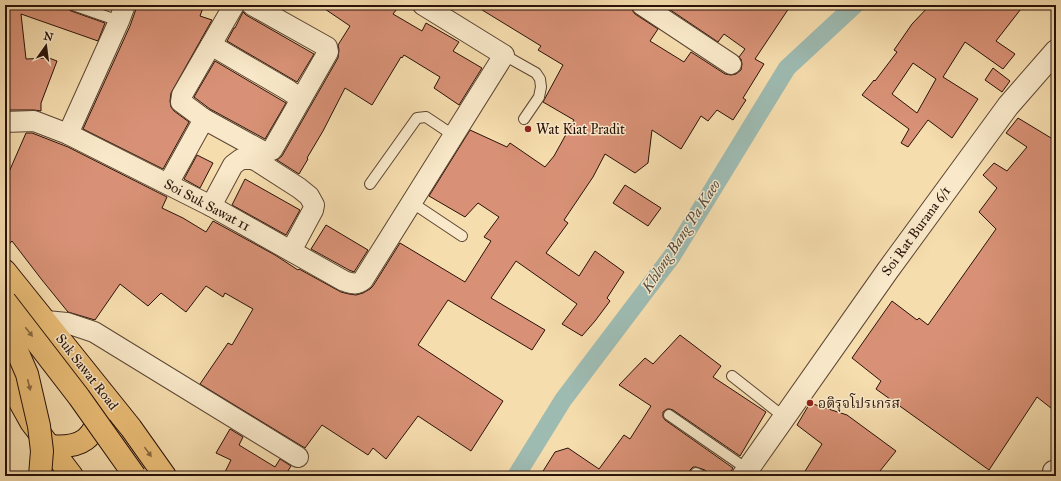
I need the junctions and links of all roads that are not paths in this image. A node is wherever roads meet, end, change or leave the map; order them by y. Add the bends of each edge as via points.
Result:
1 (73, 5) edge
2 (234, 5) edge
3 (252, 5) edge
4 (423, 5) edge
5 (642, 5) edge
6 (122, 13) edge
7 (211, 45) junction
8 (1056, 51) edge
9 (504, 55) junction
10 (731, 64) dead end
11 (301, 99) junction
12 (204, 119) junction
13 (524, 119) dead end
14 (5, 122) edge
15 (68, 134) junction
16 (453, 135) junction
17 (168, 184) junction
18 (370, 184) dead end
19 (411, 202) junction
20 (212, 206) junction
21 (462, 236) dead end
22 (291, 251) junction
23 (5, 271) edge
24 (5, 301) edge
25 (46, 321) junction
26 (5, 323) edge
27 (5, 375) edge
28 (732, 376) dead end
29 (106, 398) junction
30 (669, 415) dead end
31 (784, 417) junction
32 (131, 428) junction
33 (48, 446) junction
34 (298, 457) dead end
35 (745, 473) edge
36 (40, 476) edge
37 (72, 476) edge
38 (126, 476) edge
39 (135, 476) edge
40 (166, 476) edge

1 - 6 lane
2 - 7 street
3 - 11 street via 328,47 328,52
4 - 9 street
5 - 10 street
6 - 15 street
7 - 11 street
7 - 12 street via 182,95 181,102
8 - 31 street, Soi Rat Burana 6/1 via 1008,106
9 - 13 lane via 536,73 540,79 539,97
9 - 16 street
11 - 12 street via 272,150 264,152
12 - 17 street
14 - 15 street, Soi Suk Sawat 11 via 34,121
15 - 17 street, Soi Suk Sawat 11
16 - 18 lane via 426,117 417,118
16 - 19 street
17 - 20 street, Soi Suk Sawat 11
19 - 21 lane
19 - 22 street, Soi Suk Sawat 11 via 359,284 344,281
20 - 22 street, Soi Suk Sawat 11
20 - 22 street via 233,165 241,159 257,161 310,196 314,204
23 - 25 main road, Suk Sawat Road
24 -> 39 main road, bridge via 79,397
25 - 29 main road, Suk Sawat Road
25 - 34 street via 67,323 94,332
26 -> 36 main road, bridge via 27,374 39,426 42,452
27 - 33 main road via 31,422
28 - 31 lane
29 - 32 main road, Suk Sawat Road
29 - 33 main road via 94,432 81,443 63,447
30 - 35 lane
31 - 35 street, Soi Rat Burana 6/1
32 - 38 main road
32 -> 40 main road, Suk Sawat Road
33 - 37 main road

